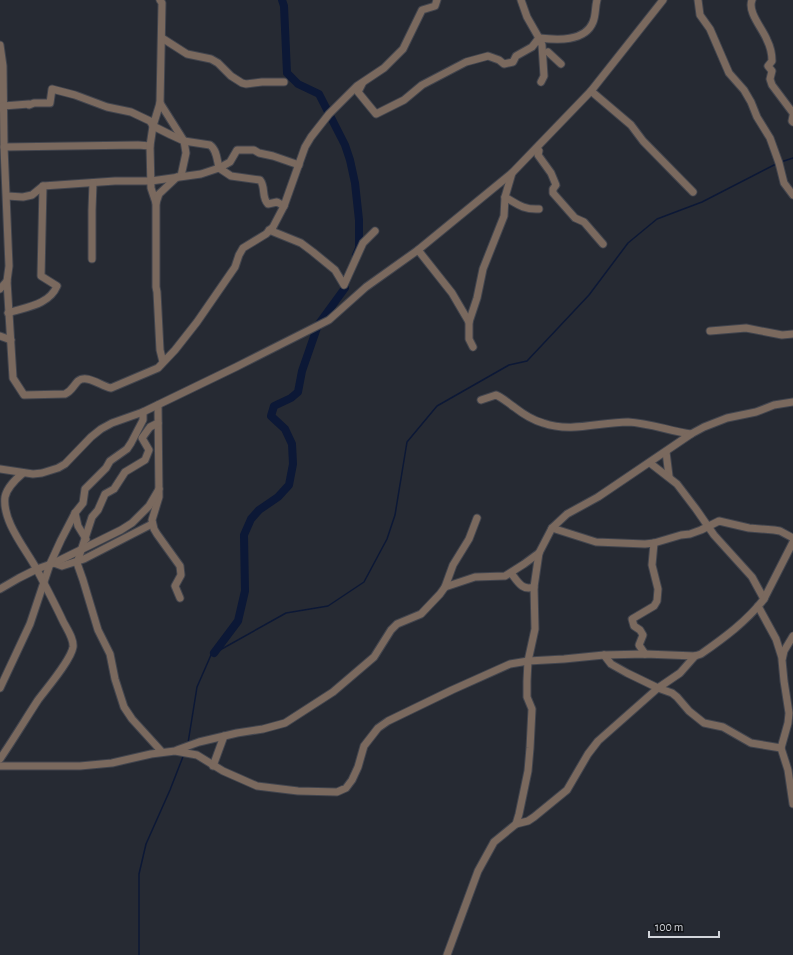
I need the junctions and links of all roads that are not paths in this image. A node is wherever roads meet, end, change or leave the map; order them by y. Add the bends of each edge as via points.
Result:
1 (438, 0) edge
2 (521, 0) edge
3 (597, 0) edge
4 (663, 0) edge
5 (698, 0) edge
6 (752, 0) edge
7 (159, 1) edge
8 (162, 38) junction
9 (539, 38) junction
10 (0, 45) edge
11 (548, 52) dead end
12 (561, 64) dead end
13 (365, 80) junction
14 (284, 82) dead end
15 (541, 82) dead end
16 (591, 92) junction
17 (160, 103) junction
18 (2, 107) edge
19 (793, 114) edge
20 (793, 122) edge
21 (153, 126) junction
22 (184, 141) junction
23 (150, 146) junction
24 (4, 147) junction
25 (539, 151) dead end
26 (299, 164) junction
27 (219, 168) junction
28 (512, 173) junction
29 (179, 177) junction
30 (151, 181) junction
31 (93, 183) junction
32 (43, 186) junction
33 (4, 192) edge
34 (693, 192) dead end
35 (793, 196) edge
36 (505, 197) junction
37 (156, 203) junction
38 (284, 206) junction
39 (539, 209) dead end
40 (269, 230) junction
41 (375, 231) dead end
42 (603, 244) dead end
43 (418, 250) junction
44 (92, 259) dead end
45 (7, 281) junction
46 (0, 289) edge
47 (8, 312) junction
48 (469, 322) junction
49 (710, 331) dead end
50 (793, 334) edge
51 (0, 336) edge
52 (11, 340) junction
53 (473, 347) dead end
54 (163, 362) junction
55 (481, 400) dead end
56 (793, 402) edge
57 (158, 405) junction
58 (143, 412) junction
59 (158, 423) junction
60 (691, 434) junction
61 (666, 452) junction
62 (650, 463) junction
63 (0, 469) edge
64 (23, 473) junction
65 (669, 476) junction
66 (159, 489) junction
67 (75, 513) junction
68 (477, 518) dead end
69 (152, 524) junction
70 (709, 526) junction
71 (552, 528) junction
72 (85, 538) junction
73 (793, 538) edge
74 (793, 542) edge
75 (654, 544) junction
76 (89, 545) junction
77 (80, 550) junction
78 (539, 552) junction
79 (77, 563) junction
80 (52, 564) junction
81 (37, 569) junction
82 (511, 573) junction
83 (44, 583) junction
84 (445, 586) junction
85 (534, 588) junction
86 (0, 589) edge
87 (180, 598) dead end
88 (764, 599) junction
89 (758, 606) junction
90 (793, 636) edge
91 (645, 654) junction
92 (604, 655) junction
93 (696, 656) junction
94 (782, 660) junction
95 (528, 661) junction
96 (0, 688) edge
97 (658, 688) junction
98 (224, 736) junction
99 (781, 748) junction
100 (175, 751) junction
101 (162, 752) junction
102 (0, 759) edge
103 (0, 766) edge
104 (214, 766) junction
105 (793, 804) edge
106 (516, 824) junction
107 (447, 955) edge

1 - 13 street via 435,6 422,10 403,49 384,68
2 - 9 street
3 - 9 street via 593,21 586,31 578,36 556,40
4 - 16 street
5 - 35 street via 700,15 710,30 729,73 744,90 756,117 770,138 784,183
6 - 19 street via 750,4 755,20 762,28 772,53 772,61 768,66 772,71 772,85
7 - 8 street
8 - 14 street via 187,54 218,63 242,84
8 - 17 street
9 - 13 street via 532,47 516,56 513,62 504,64 488,56 466,62 422,85 404,100 376,114 358,92
9 - 15 street via 543,49 544,76
10 - 18 street via 3,66
11 - 12 street
13 - 26 street via 318,127 305,147
16 - 28 street
16 - 34 street via 631,125
17 - 21 street
17 - 22 street
18 - 21 street via 29,105 34,102 50,103 52,89 131,112 150,121
18 - 24 street
19 - 20 street
21 - 22 street
21 - 23 street
22 - 27 street via 206,144 213,148
22 - 29 street via 186,153
23 - 24 street
23 - 30 street
24 - 33 street
25 - 42 street via 538,154 556,185 553,193
26 - 27 street via 254,150 237,150 230,162
26 - 38 street
27 - 29 street
27 - 38 street via 231,176 260,180 263,183 265,201 268,204 277,202
28 - 36 street
28 - 43 street
29 - 30 street
29 - 37 street via 159,194
30 - 31 street
30 - 37 street
31 - 32 street
31 - 44 street
32 - 33 street via 32,195 23,197
32 - 47 street via 41,276 57,286 54,294 39,303
33 - 45 street via 9,266
36 - 39 street via 526,208
36 - 48 street via 504,216 484,264
37 - 54 street via 156,287
38 - 40 street
40 - 41 street via 301,243 335,270 344,285 363,242
40 - 54 street via 243,248 235,266 197,322
43 - 48 street via 452,293
43 - 57 street via 366,287 329,320
45 - 46 street
45 - 47 street
47 - 52 street
48 - 53 street via 469,339
49 - 50 street via 746,328 776,334
51 - 52 street
52 - 54 street via 13,378 24,395 65,394 82,379 111,388 158,368
55 - 60 street via 496,395 544,424 580,427 641,423
56 - 60 street via 727,418
57 - 58 street
57 - 59 street
58 - 64 street via 101,429 58,468 42,473
58 - 67 street via 143,420 127,449 110,461 85,489 83,503
59 - 66 street
59 - 72 street via 150,427 142,438 148,450 145,460 125,472 114,489 105,494 92,517
60 - 61 street
61 - 62 street
61 - 65 street
62 - 65 street
62 - 71 street via 598,498 567,514
63 - 64 street
64 - 81 street via 12,483 5,496 5,508 10,523
65 - 70 street
66 - 69 street
66 - 76 street via 149,506 135,520 121,530
67 - 72 street via 78,526
67 - 80 street
68 - 84 street
69 - 79 street
69 - 87 street via 180,566 180,575 175,586
70 - 73 street via 723,522 780,531
70 - 75 street
70 - 88 street via 718,540 752,577
71 - 75 street via 596,542
71 - 78 street
72 - 76 street
72 - 77 street
74 - 88 street
75 - 91 street via 652,565 658,589 657,601 654,606 633,617 632,621 643,635 639,645
76 - 77 street
77 - 79 street
77 - 80 street
78 - 82 street
78 - 85 street
79 - 80 street via 62,566
79 - 101 street via 98,630 110,654 124,707
80 - 81 street
80 - 83 street
81 - 83 street
81 - 86 street
82 - 84 street via 499,577 475,577
82 - 85 street via 524,588
83 - 96 street via 22,643
83 - 102 street via 72,639 73,646 71,653
84 - 98 street via 421,614 397,624 374,657 320,700 285,723
85 - 95 street via 535,629
88 - 89 street
89 - 93 street via 735,628
89 - 94 street via 776,639
90 - 94 street
91 - 92 street
91 - 93 street
92 - 95 street
92 - 97 street via 615,666
93 - 97 street via 680,673
94 - 99 street via 789,713
95 - 104 street via 510,664 388,721 378,728 364,746 358,767 349,784 337,792 298,792 257,786
95 - 106 street via 526,691 532,709 530,748
97 - 99 street via 677,696 689,711 704,723 723,727 751,743
97 - 106 street via 598,741 567,790 528,821
98 - 100 street
98 - 104 street
99 - 105 street via 788,770
100 - 101 street
100 - 104 street via 197,755
101 - 103 street via 118,762 80,766
106 - 107 street via 494,842 478,871

